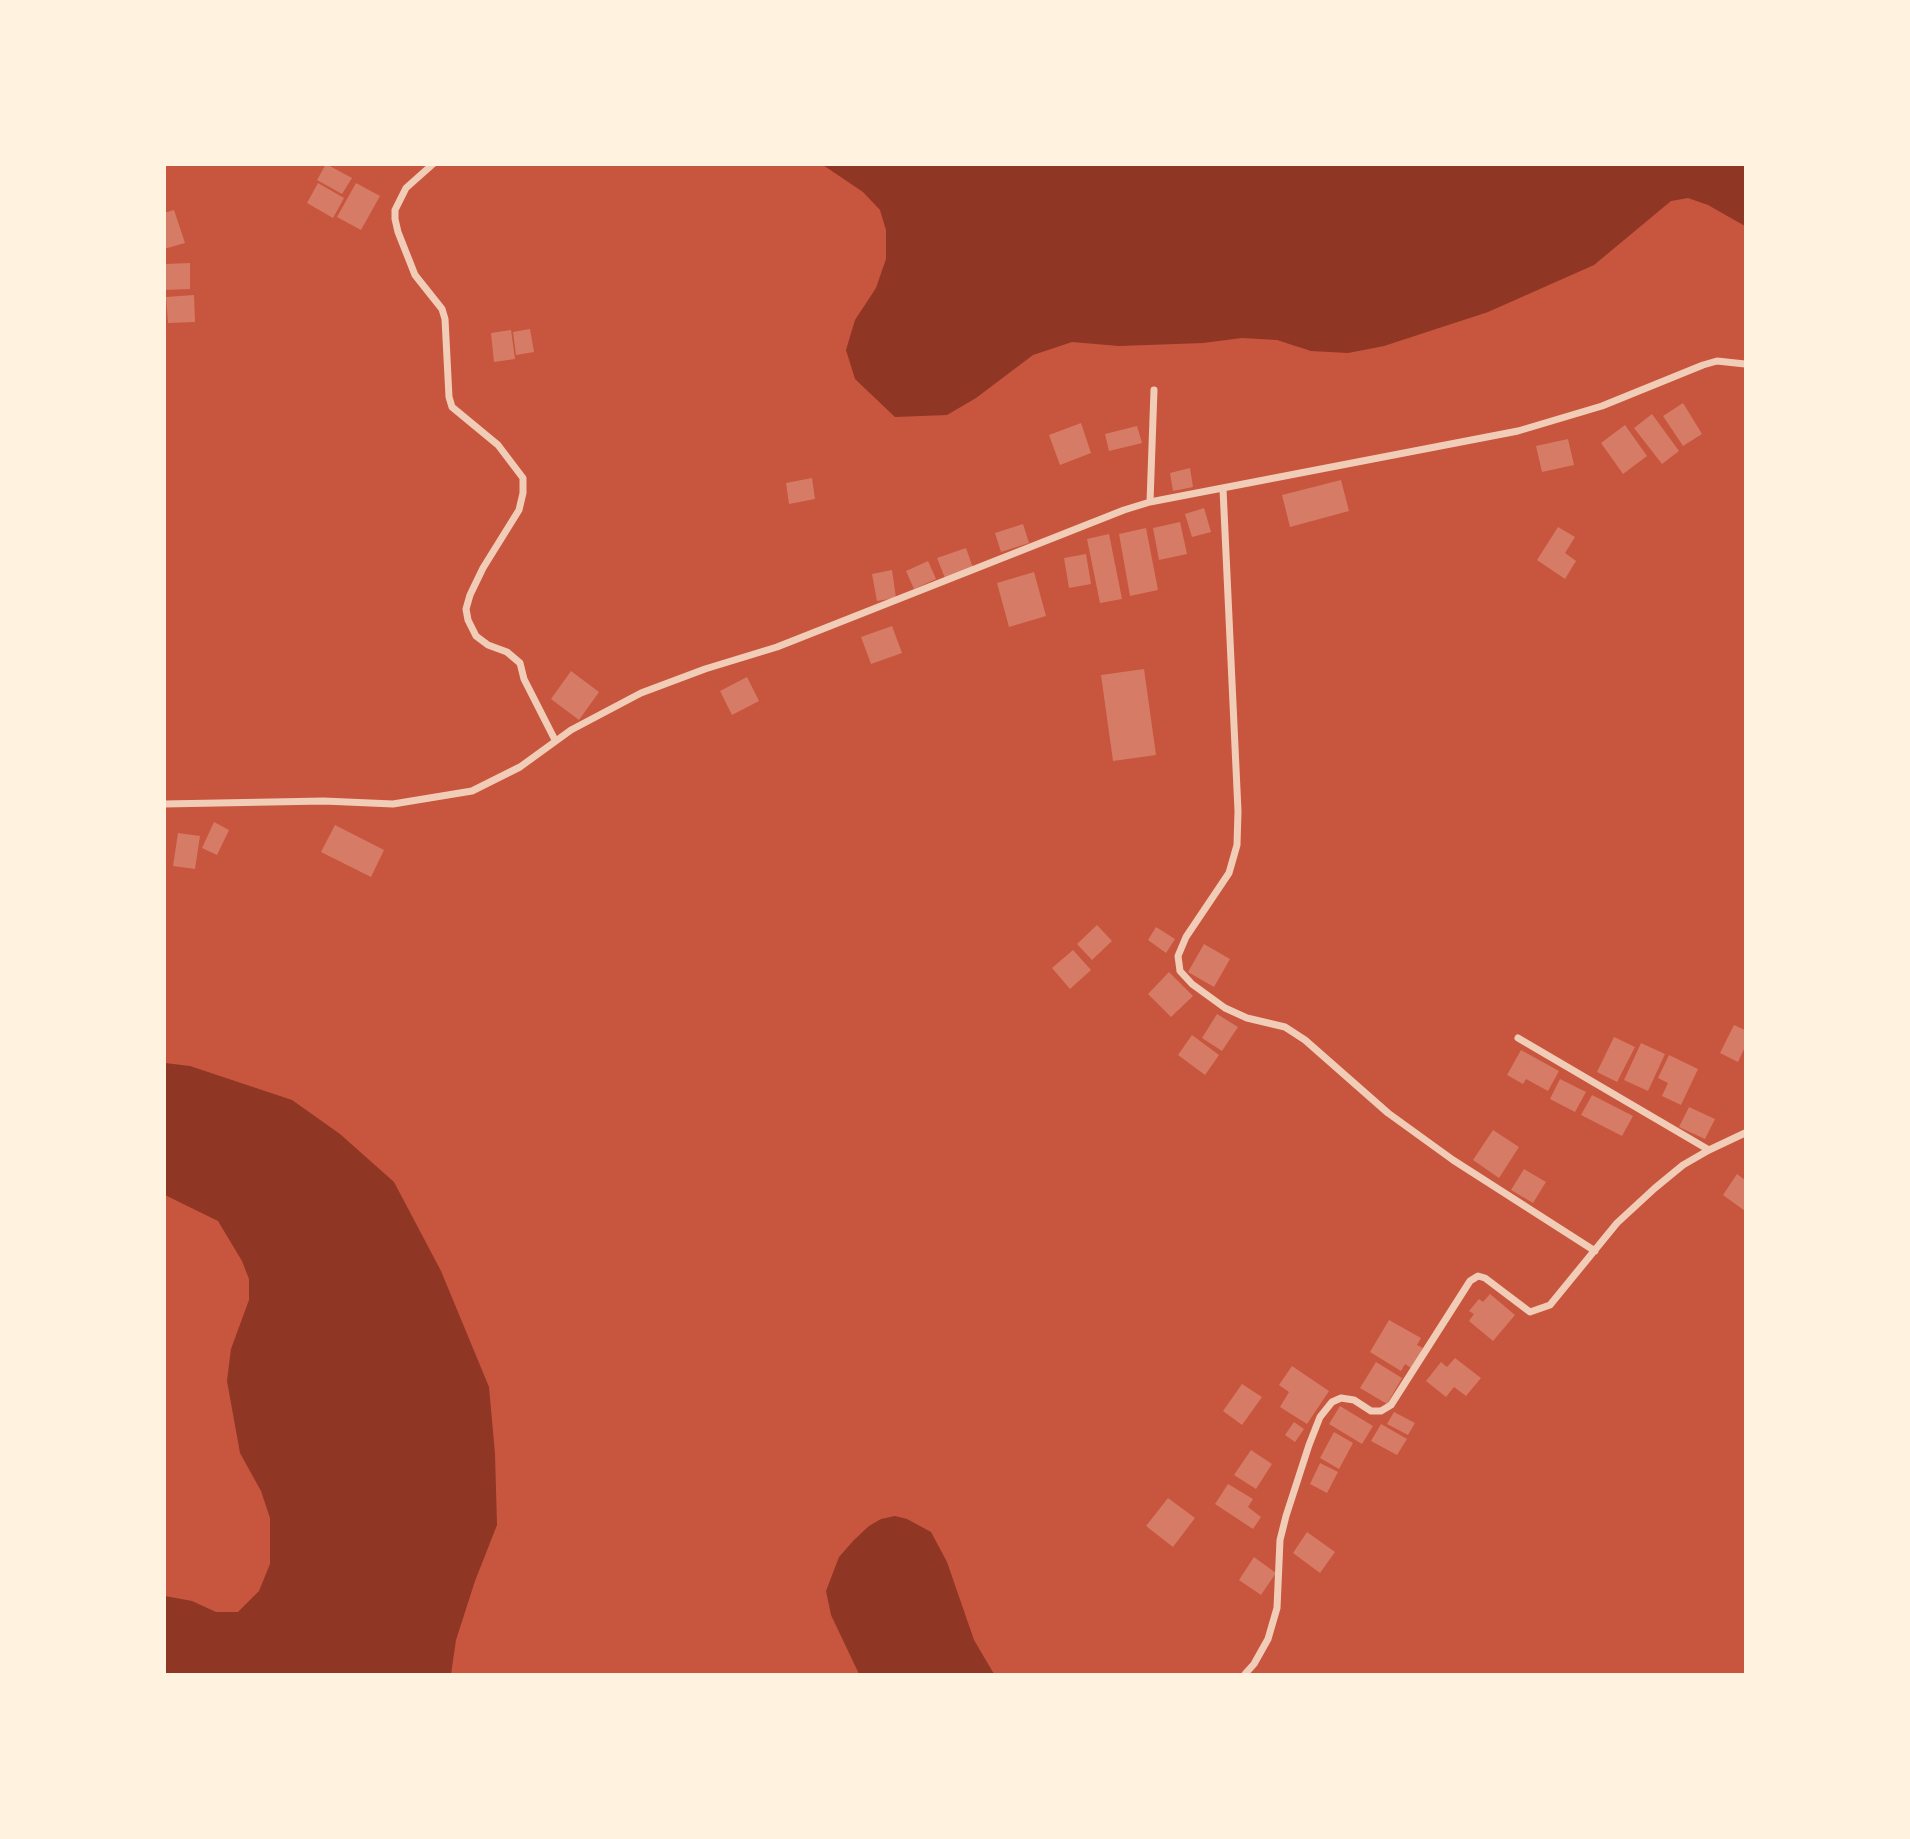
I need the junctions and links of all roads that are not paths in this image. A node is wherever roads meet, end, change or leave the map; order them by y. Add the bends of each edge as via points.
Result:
1 (433, 164) edge
2 (1745, 364) edge
3 (1154, 390) dead end
4 (1223, 489) junction
5 (1150, 502) junction
6 (555, 740) junction
7 (164, 804) edge
8 (1518, 1038) dead end
9 (1745, 1133) edge
10 (1709, 1150) junction
11 (1595, 1251) junction
12 (1245, 1675) edge

1 - 6 street via 406,188 394,219 415,275 442,309 452,407 498,444 523,478 519,510 470,595 468,621 476,636 520,663
2 - 4 street via 1717,361 1703,365 1602,406 1518,431
3 - 5 street
4 - 5 street
4 - 11 street via 1237,845 1229,873 1186,937 1178,956 1180,971 1226,1008 1285,1027 1305,1040 1409,1129
5 - 6 street via 777,647 642,693
6 - 7 street via 520,767 472,791 414,802
8 - 10 street
9 - 10 street
10 - 11 street via 1655,1188
11 - 12 street via 1550,1305 1530,1312 1478,1276 1470,1281 1391,1405 1371,1411 1354,1400 1332,1402 1320,1417 1286,1516 1280,1540 1277,1608 1268,1639

